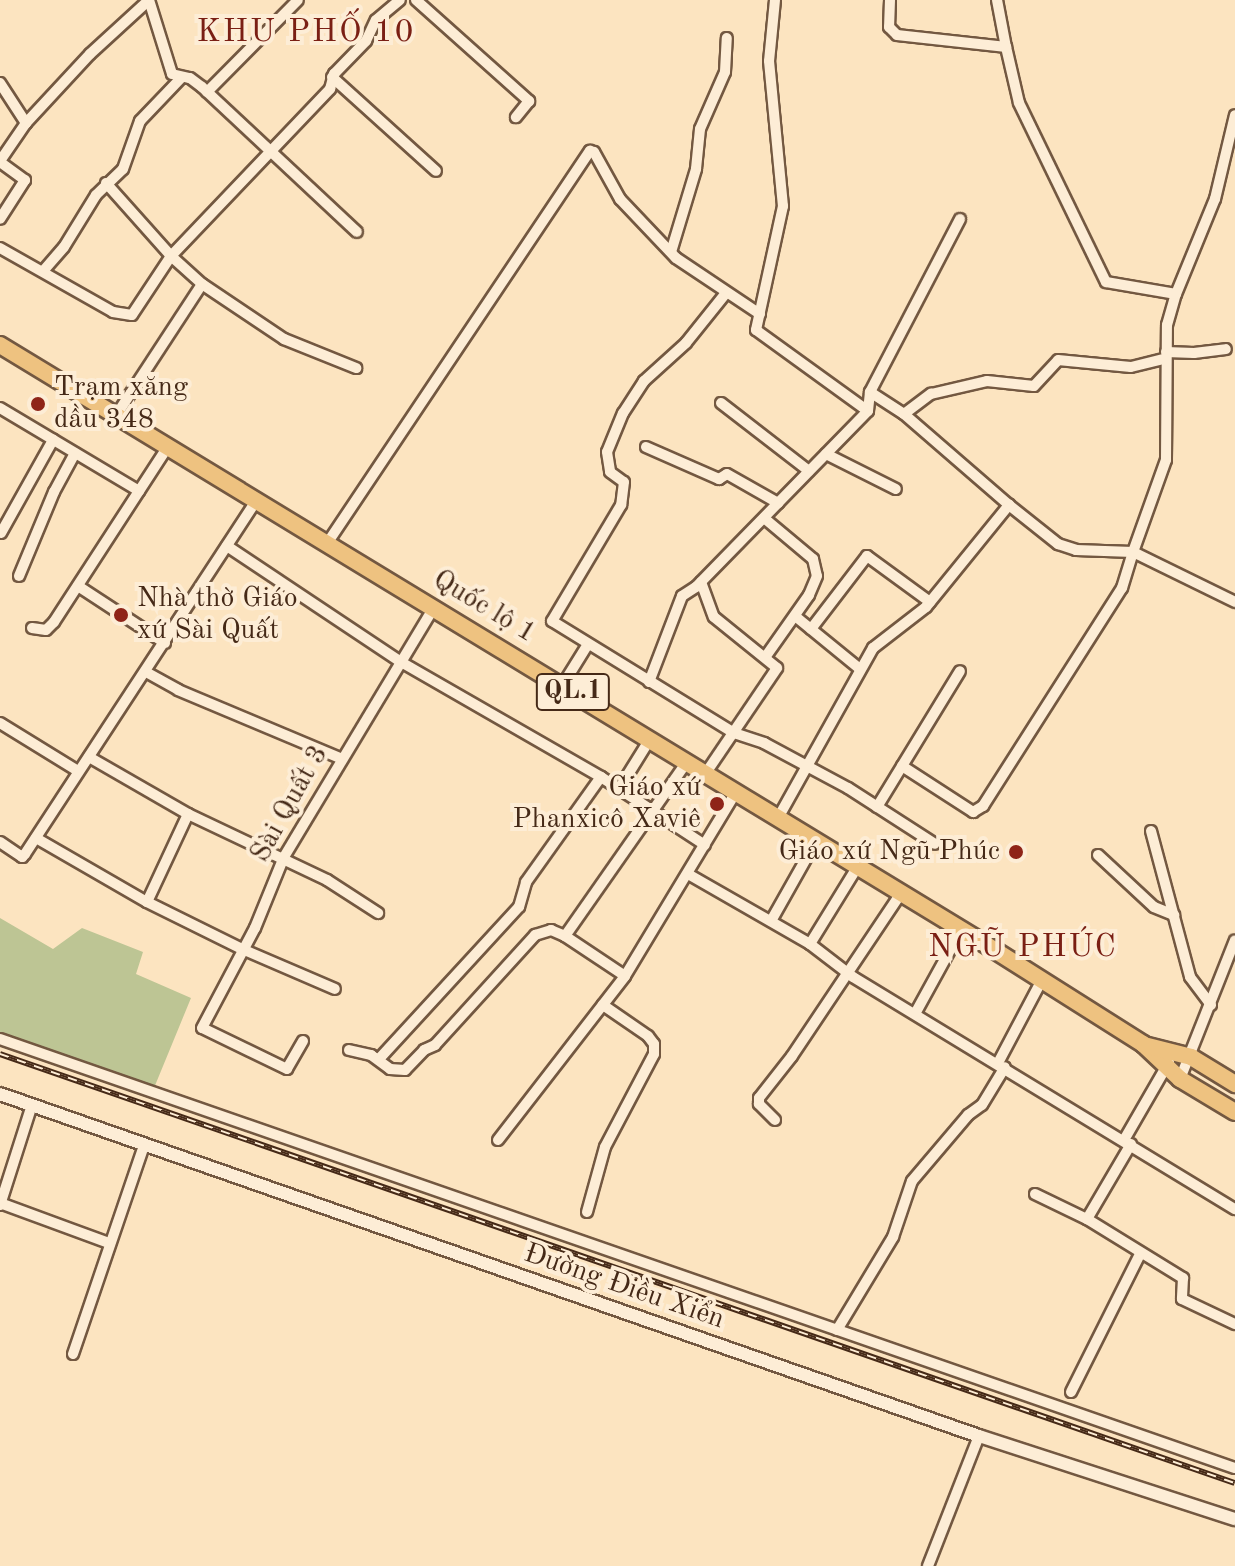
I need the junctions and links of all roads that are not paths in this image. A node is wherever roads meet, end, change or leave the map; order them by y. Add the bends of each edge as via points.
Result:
1 (298, 0) edge
2 (400, 0) edge
3 (416, 0) edge
4 (775, 0) edge
5 (890, 0) edge
6 (997, 0) edge
7 (727, 38) dead end
8 (1006, 47) junction
9 (182, 77) junction
10 (332, 77) junction
11 (0, 83) edge
12 (207, 92) junction
13 (1235, 115) edge
14 (516, 117) dead end
15 (26, 123) junction
16 (268, 149) junction
17 (0, 162) edge
18 (436, 171) dead end
19 (106, 183) junction
20 (0, 219) edge
21 (960, 219) dead end
22 (357, 232) dead end
23 (0, 248) edge
24 (671, 252) junction
25 (171, 256) junction
26 (44, 270) junction
27 (202, 284) junction
28 (726, 293) junction
29 (1176, 294) junction
30 (760, 314) junction
31 (0, 345) edge
32 (1226, 349) dead end
33 (1166, 355) junction
34 (356, 368) dead end
35 (870, 392) junction
36 (721, 403) dead end
37 (1, 410) edge
38 (868, 411) junction
39 (117, 414) junction
40 (904, 414) junction
41 (53, 440) junction
42 (169, 445) junction
43 (646, 447) dead end
44 (75, 453) junction
45 (826, 454) junction
46 (809, 471) junction
47 (896, 489) dead end
48 (139, 491) junction
49 (257, 499) junction
50 (778, 503) junction
51 (1009, 505) junction
52 (764, 518) junction
53 (1, 533) edge
54 (328, 542) junction
55 (227, 546) junction
56 (1133, 552) junction
57 (19, 576) dead end
58 (701, 582) junction
59 (78, 586) junction
60 (809, 595) junction
61 (930, 602) junction
62 (1235, 602) edge
63 (434, 607) junction
64 (826, 609) junction
65 (795, 616) junction
66 (32, 628) dead end
67 (811, 629) junction
68 (165, 643) junction
69 (588, 644) junction
70 (766, 656) junction
71 (401, 662) junction
72 (860, 669) junction
73 (960, 671) dead end
74 (146, 672) junction
75 (649, 682) junction
76 (562, 686) junction
77 (0, 723) edge
78 (734, 733) junction
79 (650, 739) junction
80 (89, 757) junction
81 (342, 759) junction
82 (687, 762) junction
83 (806, 765) junction
84 (902, 766) junction
85 (78, 771) junction
86 (706, 773) junction
87 (601, 777) junction
88 (619, 789) junction
89 (736, 792) junction
90 (877, 807) junction
91 (652, 812) junction
92 (188, 814) junction
93 (778, 818) junction
94 (1151, 831) dead end
95 (36, 838) junction
96 (816, 841) junction
97 (0, 842) edge
98 (935, 844) dead end
99 (705, 845) junction
100 (1098, 855) dead end
101 (284, 857) junction
102 (858, 866) junction
103 (688, 874) junction
104 (901, 893) junction
105 (147, 902) junction
106 (378, 913) dead end
107 (1174, 915) junction
108 (771, 921) junction
109 (961, 930) junction
110 (565, 936) junction
111 (1235, 941) edge
112 (810, 944) junction
113 (242, 949) junction
114 (847, 971) junction
115 (625, 976) junction
116 (1042, 980) junction
117 (335, 989) dead end
118 (603, 1005) junction
119 (1211, 1005) junction
120 (916, 1012) junction
121 (0, 1039) edge
122 (303, 1041) dead end
123 (349, 1050) dead end
124 (379, 1059) junction
125 (1178, 1059) junction
126 (1001, 1065) junction
127 (1180, 1079) junction
128 (1235, 1084) edge
129 (0, 1094) edge
130 (32, 1105) junction
131 (1235, 1112) edge
132 (775, 1120) dead end
133 (498, 1140) dead end
134 (1128, 1142) junction
135 (144, 1145) junction
136 (1035, 1194) dead end
137 (0, 1204) edge
138 (1235, 1209) edge
139 (587, 1212) dead end
140 (1087, 1219) junction
141 (109, 1243) junction
142 (1140, 1254) junction
143 (1235, 1324) edge
144 (837, 1330) junction
145 (73, 1354) dead end
146 (1071, 1392) dead end
147 (979, 1436) junction
148 (1235, 1468) edge
149 (1235, 1519) edge
150 (928, 1566) edge

1 - 12 street
2 - 10 street via 376,20 366,41
3 - 14 street via 529,101
4 - 30 street via 769,74 783,206
5 - 8 street via 889,27 897,35
6 - 8 street
7 - 24 street via 725,72 700,129 696,169
8 - 29 street via 1019,103 1106,282
9 - 12 street
9 - 15 street via 172,74 149,0
9 - 19 street via 140,121 123,169
10 - 16 street via 330,89
10 - 18 street
11 - 15 street
12 - 16 street
13 - 29 street via 1215,199
15 - 17 street
16 - 22 street
16 - 25 street
17 - 20 street via 25,180
19 - 25 street
19 - 26 street
21 - 35 street
23 - 26 street
24 - 28 street
24 - 54 street via 620,199 594,152 588,152
25 - 26 street via 132,315 113,312
25 - 27 street
27 - 34 street via 284,339
27 - 39 street
28 - 30 street
28 - 69 street via 686,343 644,381 609,442 607,466 624,482 621,505 552,621
29 - 33 street
30 - 38 street via 756,330
31 - 39 highway, Quốc lộ 1 / QL.1
32 - 33 street
33 - 40 street via 1131,367 1058,360 1034,386 987,381 931,394
33 - 56 street via 1166,460
35 - 38 street
35 - 40 street
36 - 46 street
37 - 41 street
38 - 45 street
39 - 42 highway, Quốc lộ 1 / QL.1
40 - 51 street
41 - 44 street
41 - 53 street
42 - 48 street
42 - 49 highway, Quốc lộ 1 / QL.1
43 - 50 street via 719,479 727,474
44 - 48 street
44 - 57 street
45 - 46 street
45 - 47 street
46 - 50 street
48 - 59 street
49 - 54 highway, Quốc lộ 1 / QL.1
49 - 55 street
50 - 52 street
51 - 56 street via 1058,544 1076,550
51 - 61 street
52 - 58 street
52 - 60 street via 813,559 817,576
54 - 63 highway, Quốc lộ 1 / QL.1
55 - 68 street
55 - 71 street
56 - 62 street
56 - 84 street via 1122,588 983,806 973,812
58 - 70 street via 714,617
58 - 75 street via 682,596
59 - 66 street via 49,627
59 - 68 street
60 - 64 street
60 - 65 street
61 - 64 street via 867,556
61 - 72 street via 873,648
63 - 71 street, Sài Quất 3
63 - 76 highway, Quốc lộ 1 / QL.1
64 - 67 street
65 - 67 street
65 - 70 street
67 - 72 street
68 - 74 street
69 - 75 street
69 - 76 street
70 - 78 street via 777,668
71 - 81 street, Sài Quất 3
71 - 87 street
72 - 83 street
73 - 84 street
74 - 80 street
74 - 81 street
75 - 78 street
76 - 79 highway, Quốc lộ 1 / QL.1
77 - 85 street
78 - 83 street
78 - 86 street
79 - 82 highway, Quốc lộ 1 / QL.1
79 - 88 street
80 - 85 street
80 - 92 street
81 - 101 street, Sài Quất 3
82 - 86 highway, Quốc lộ 1 / QL.1
82 - 91 street
83 - 90 street
83 - 93 street
84 - 90 street
85 - 95 street
86 - 89 highway, Quốc lộ 1 / QL.1
87 - 88 street
87 - 124 street via 526,882 519,907
88 - 91 street
89 - 93 highway, Quốc lộ 1 / QL.1
89 - 99 street
90 - 98 street
91 - 99 street
91 - 110 street
92 - 101 street
92 - 105 street
93 - 96 highway, Quốc lộ 1 / QL.1
94 - 107 street
95 - 97 street via 22,857
95 - 105 street
96 - 102 highway, Quốc lộ 1 / QL.1
96 - 108 street
99 - 103 street
100 - 107 street via 1154,907
101 - 106 street
101 - 113 street, Sài Quất 3
102 - 104 highway, Quốc lộ 1 / QL.1
102 - 112 street
103 - 108 street
103 - 115 street
104 - 109 highway, Quốc lộ 1 / QL.1
104 - 114 street
105 - 113 street
107 - 119 street via 1190,977
108 - 112 street
109 - 116 highway, Quốc lộ 1 / QL.1
109 - 120 street
110 - 115 street
110 - 124 street via 551,930 535,935 435,1045 405,1070 390,1069
111 - 119 street
112 - 114 street
113 - 117 street
113 - 122 street, Sài Quất 3 via 203,1031 287,1069
114 - 120 street
114 - 132 street via 759,1098
115 - 118 street
116 - 125 highway, Quốc lộ 1 / QL.1 via 1143,1044
116 - 126 street
118 - 133 street
118 - 139 street via 648,1036 654,1054 605,1147
119 - 125 street
120 - 126 street
121 - 144 street
123 - 124 street
125 - 127 highway, Quốc lộ 1 / QL.1
125 - 127 street
125 - 128 highway, Quốc lộ 1 / QL.1
125 - 134 street
126 - 134 street
126 - 144 street via 982,1105 912,1181 893,1237
127 - 131 highway, Quốc lộ 1 / QL.1
129 - 130 street, Đường Điều Xiển
130 - 135 street, Đường Điều Xiển
130 - 137 street
134 - 138 street
134 - 140 street
135 - 141 street
135 - 147 street, Đường Điều Xiển
136 - 140 street
137 - 141 street
140 - 142 street
141 - 145 street
142 - 143 street via 1183,1278 1182,1299
142 - 146 street
144 - 148 street
147 - 149 street, Đường Điều Xiển
147 - 150 street

